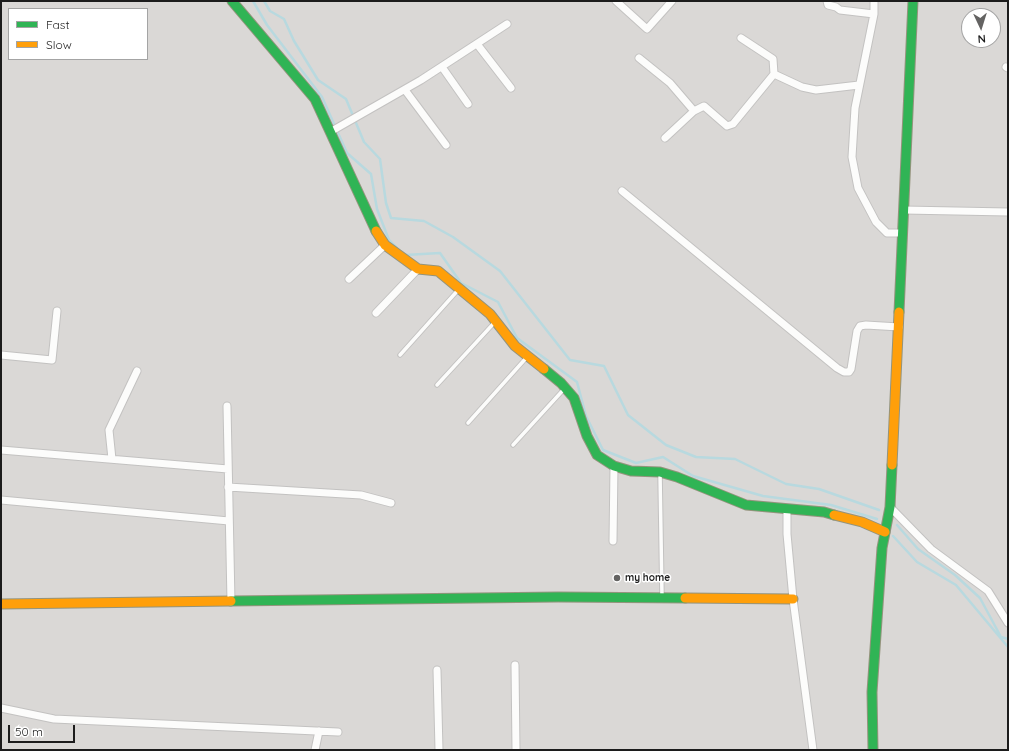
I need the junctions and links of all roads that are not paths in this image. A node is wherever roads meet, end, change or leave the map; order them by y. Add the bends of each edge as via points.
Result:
1 (232, 1) edge
2 (616, 1) edge
3 (672, 1) edge
4 (827, 1) edge
5 (874, 1) edge
6 (913, 1) edge
7 (874, 14) junction
8 (507, 24) dead end
9 (741, 38) dead end
10 (477, 44) junction
11 (639, 58) dead end
12 (442, 67) junction
13 (774, 74) junction
14 (859, 85) junction
15 (511, 88) dead end
16 (405, 90) junction
17 (468, 104) dead end
18 (694, 111) junction
19 (330, 132) junction
20 (665, 138) dead end
21 (446, 144) dead end
22 (622, 191) dead end
23 (904, 210) junction
24 (1008, 212) edge
25 (903, 233) junction
26 (385, 245) junction
27 (418, 269) junction
28 (348, 279) dead end
29 (459, 288) junction
30 (57, 311) dead end
31 (376, 313) dead end
32 (496, 322) junction
33 (899, 327) junction
34 (1, 355) edge
35 (400, 355) dead end
36 (527, 356) junction
37 (137, 371) dead end
38 (437, 385) dead end
39 (565, 387) junction
40 (227, 406) dead end
41 (468, 423) dead end
42 (513, 445) dead end
43 (1, 450) edge
44 (112, 459) junction
45 (614, 466) junction
46 (228, 469) junction
47 (660, 472) junction
48 (228, 487) junction
49 (1, 500) edge
50 (391, 503) dead end
51 (890, 508) junction
52 (787, 509) junction
53 (229, 521) junction
54 (885, 532) junction
55 (613, 541) dead end
56 (662, 598) junction
57 (793, 599) junction
58 (231, 602) junction
59 (1, 604) edge
60 (1008, 623) edge
61 (515, 665) dead end
62 (437, 670) dead end
63 (1, 708) edge
64 (319, 732) junction
65 (338, 732) dead end
66 (315, 750) edge
67 (439, 750) edge
68 (516, 750) edge
69 (813, 750) edge
70 (872, 750) edge

1 - 19 street via 315,99
2 - 3 street via 647,29
4 - 7 street via 828,5 840,10
5 - 7 street
6 - 23 street
7 - 14 street
8 - 10 street
9 - 13 street via 774,61
10 - 12 street
10 - 15 street
11 - 18 street via 670,83
12 - 16 street
12 - 17 street
13 - 14 street via 802,87 816,90
13 - 18 street via 730,126 705,106
14 - 25 street via 852,157 858,188 876,222 887,233
16 - 19 street
16 - 21 street
18 - 20 street
19 - 26 street via 371,224
22 - 33 street via 844,372 851,369 860,326
23 - 24 street
23 - 25 street
25 - 33 street
26 - 27 street
26 - 28 street
27 - 29 street via 438,271
27 - 31 street
29 - 32 street
29 - 35 lane
30 - 34 street via 52,360
32 - 36 street via 515,346
32 - 38 lane
33 - 51 street
36 - 39 street
36 - 41 lane
37 - 44 street via 109,430
39 - 42 lane
39 - 45 street via 574,398 587,436 598,455
40 - 46 street
43 - 44 street
44 - 46 street
45 - 47 street via 631,471
45 - 55 street
46 - 48 street
47 - 52 street via 746,504
47 - 56 lane
48 - 50 street via 361,495
48 - 53 street
49 - 53 street
51 - 54 street
51 - 60 street via 931,549 988,591
52 - 54 street via 824,512 862,522
52 - 57 street
53 - 58 street
54 - 70 street via 872,692
56 - 57 street
56 - 58 street
57 - 69 street
58 - 59 street
61 - 68 street
62 - 67 street
63 - 64 street via 54,719
64 - 65 street
64 - 66 street

